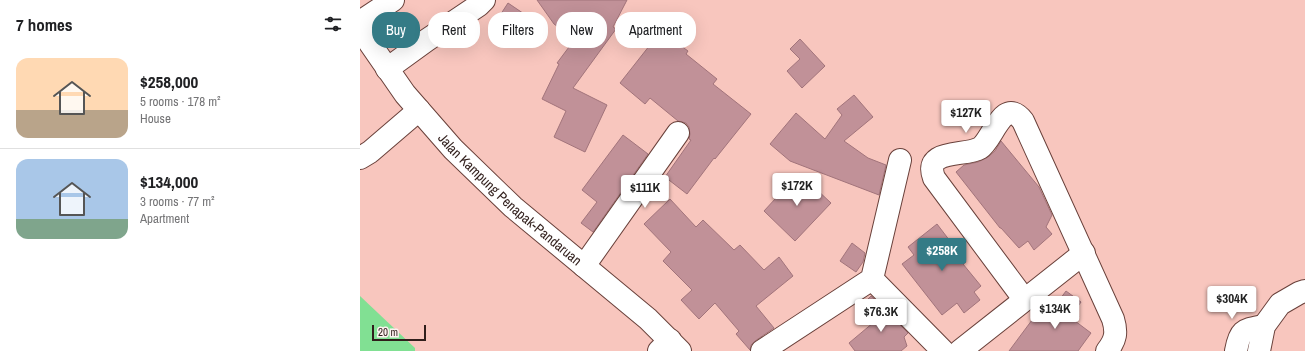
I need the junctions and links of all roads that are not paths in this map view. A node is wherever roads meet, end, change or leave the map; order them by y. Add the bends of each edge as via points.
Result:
1 (393, 0) edge
2 (484, 0) edge
3 (360, 22) edge
4 (360, 29) edge
5 (387, 70) junction
6 (419, 110) junction
7 (678, 133) dead end
8 (362, 154) edge
9 (900, 160) dead end
10 (1084, 253) junction
11 (584, 266) junction
12 (872, 279) junction
13 (1305, 291) edge
14 (1024, 299) junction
15 (1264, 326) junction
16 (670, 347) edge
17 (762, 351) edge
18 (942, 351) edge
19 (960, 351) edge
20 (1107, 351) edge
21 (1236, 351) edge
22 (1259, 351) edge

1 - 3 main road
2 - 5 main road
4 - 5 main road, Jalan Kampung Penapak-Pandaruan
5 - 6 main road, Jalan Kampung Penapak-Pandaruan
6 - 8 main road
6 - 11 main road, Jalan Kampung Penapak-Pandaruan via 453,149 513,207
7 - 11 main road
9 - 12 main road
10 - 14 main road
10 - 14 main road via 1019,116 1005,115 979,148 936,159 931,171 934,178
10 - 20 main road via 1116,329 1115,339
11 - 16 main road, Jalan Kampung Penapak-Pandaruan via 648,319
12 - 17 main road
12 - 18 main road
13 - 15 main road via 1280,304
14 - 19 main road
15 - 21 main road via 1244,331 1238,340
15 - 22 main road

